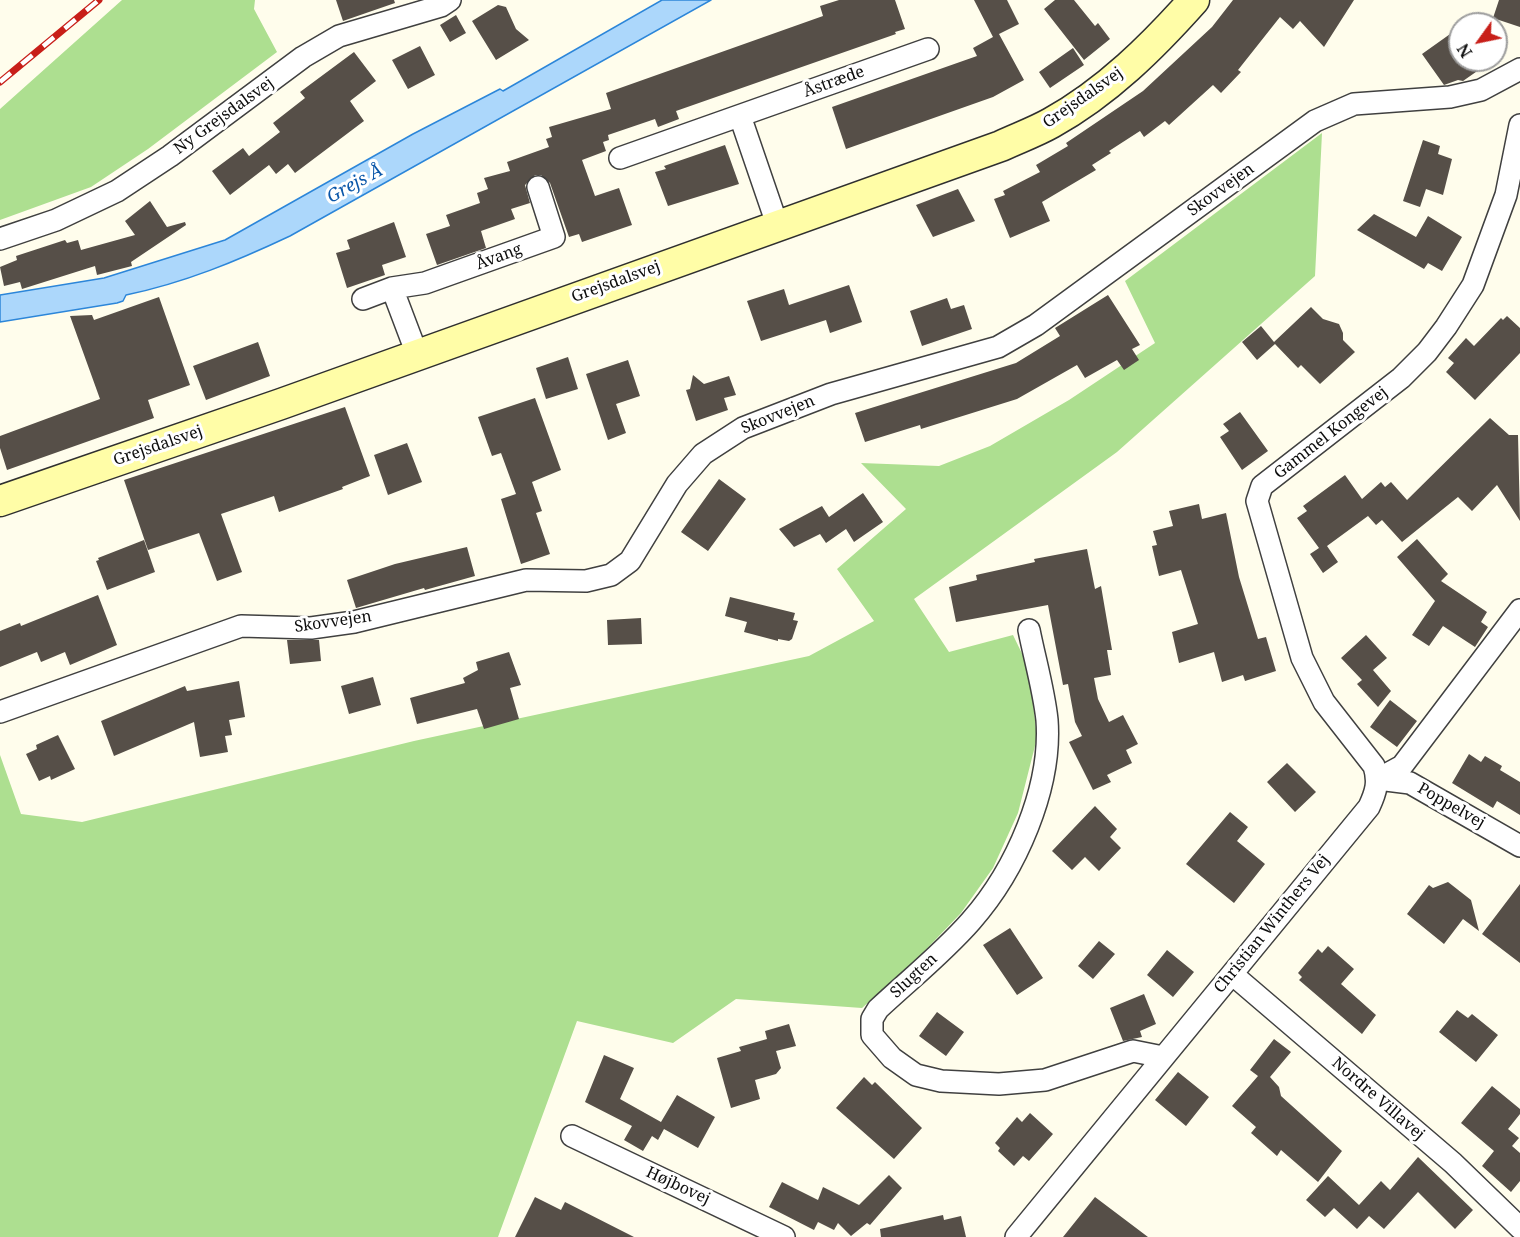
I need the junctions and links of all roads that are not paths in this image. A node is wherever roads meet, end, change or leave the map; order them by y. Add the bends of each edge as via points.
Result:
1 (450, 0) edge
2 (1194, 0) edge
3 (928, 49) dead end
4 (1520, 69) edge
5 (740, 116) junction
6 (1520, 125) edge
7 (620, 158) dead end
8 (538, 187) dead end
9 (777, 224) junction
10 (0, 239) edge
11 (392, 288) junction
12 (363, 298) dead end
13 (417, 354) junction
14 (0, 501) edge
15 (1520, 610) edge
16 (1029, 630) dead end
17 (0, 712) edge
18 (1378, 779) junction
19 (1520, 846) edge
20 (1232, 974) junction
21 (1163, 1058) junction
22 (572, 1136) dead end
23 (1520, 1228) edge
24 (1019, 1236) edge
25 (784, 1237) edge

1 - 10 street, Ny Grejsdalsvej via 339,36 303,57 117,191 56,220
2 - 9 street, Grejsdalsvej via 1154,45 1103,88 1052,123 1001,146
3 - 5 street, Åstræde
4 - 17 street, Skovvejen via 1481,90 1450,97 1354,104 1316,121 1036,325 998,347 831,394 743,428 703,454 677,484 630,561 611,575 586,581 526,580 354,622 311,628 241,626
5 - 7 street, Åstræde
5 - 9 street
6 - 18 street, Gammel Kongevej via 1506,195 1473,285 1446,327 1401,378 1262,486 1257,501 1302,658 1324,702 1368,756
8 - 11 street, Åvang via 554,237 425,283
9 - 13 street, Grejsdalsvej
11 - 12 street, Åvang
11 - 13 street
13 - 14 street, Grejsdalsvej
15 - 18 street via 1402,766
16 - 21 street, Slugten via 1047,719 1046,764 1034,814 1005,871 972,920 878,1009 872,1019 872,1035 892,1058 916,1075 940,1081 999,1084 1045,1080 1133,1051
18 - 19 street, Poppelvej via 1410,783
18 - 20 street, Christian Winthers Vej via 1369,807
20 - 21 street, Christian Winthers Vej
20 - 23 street, Nordre Villavej via 1453,1163
21 - 24 street, Christian Winthers Vej
22 - 25 street, Højbovej

